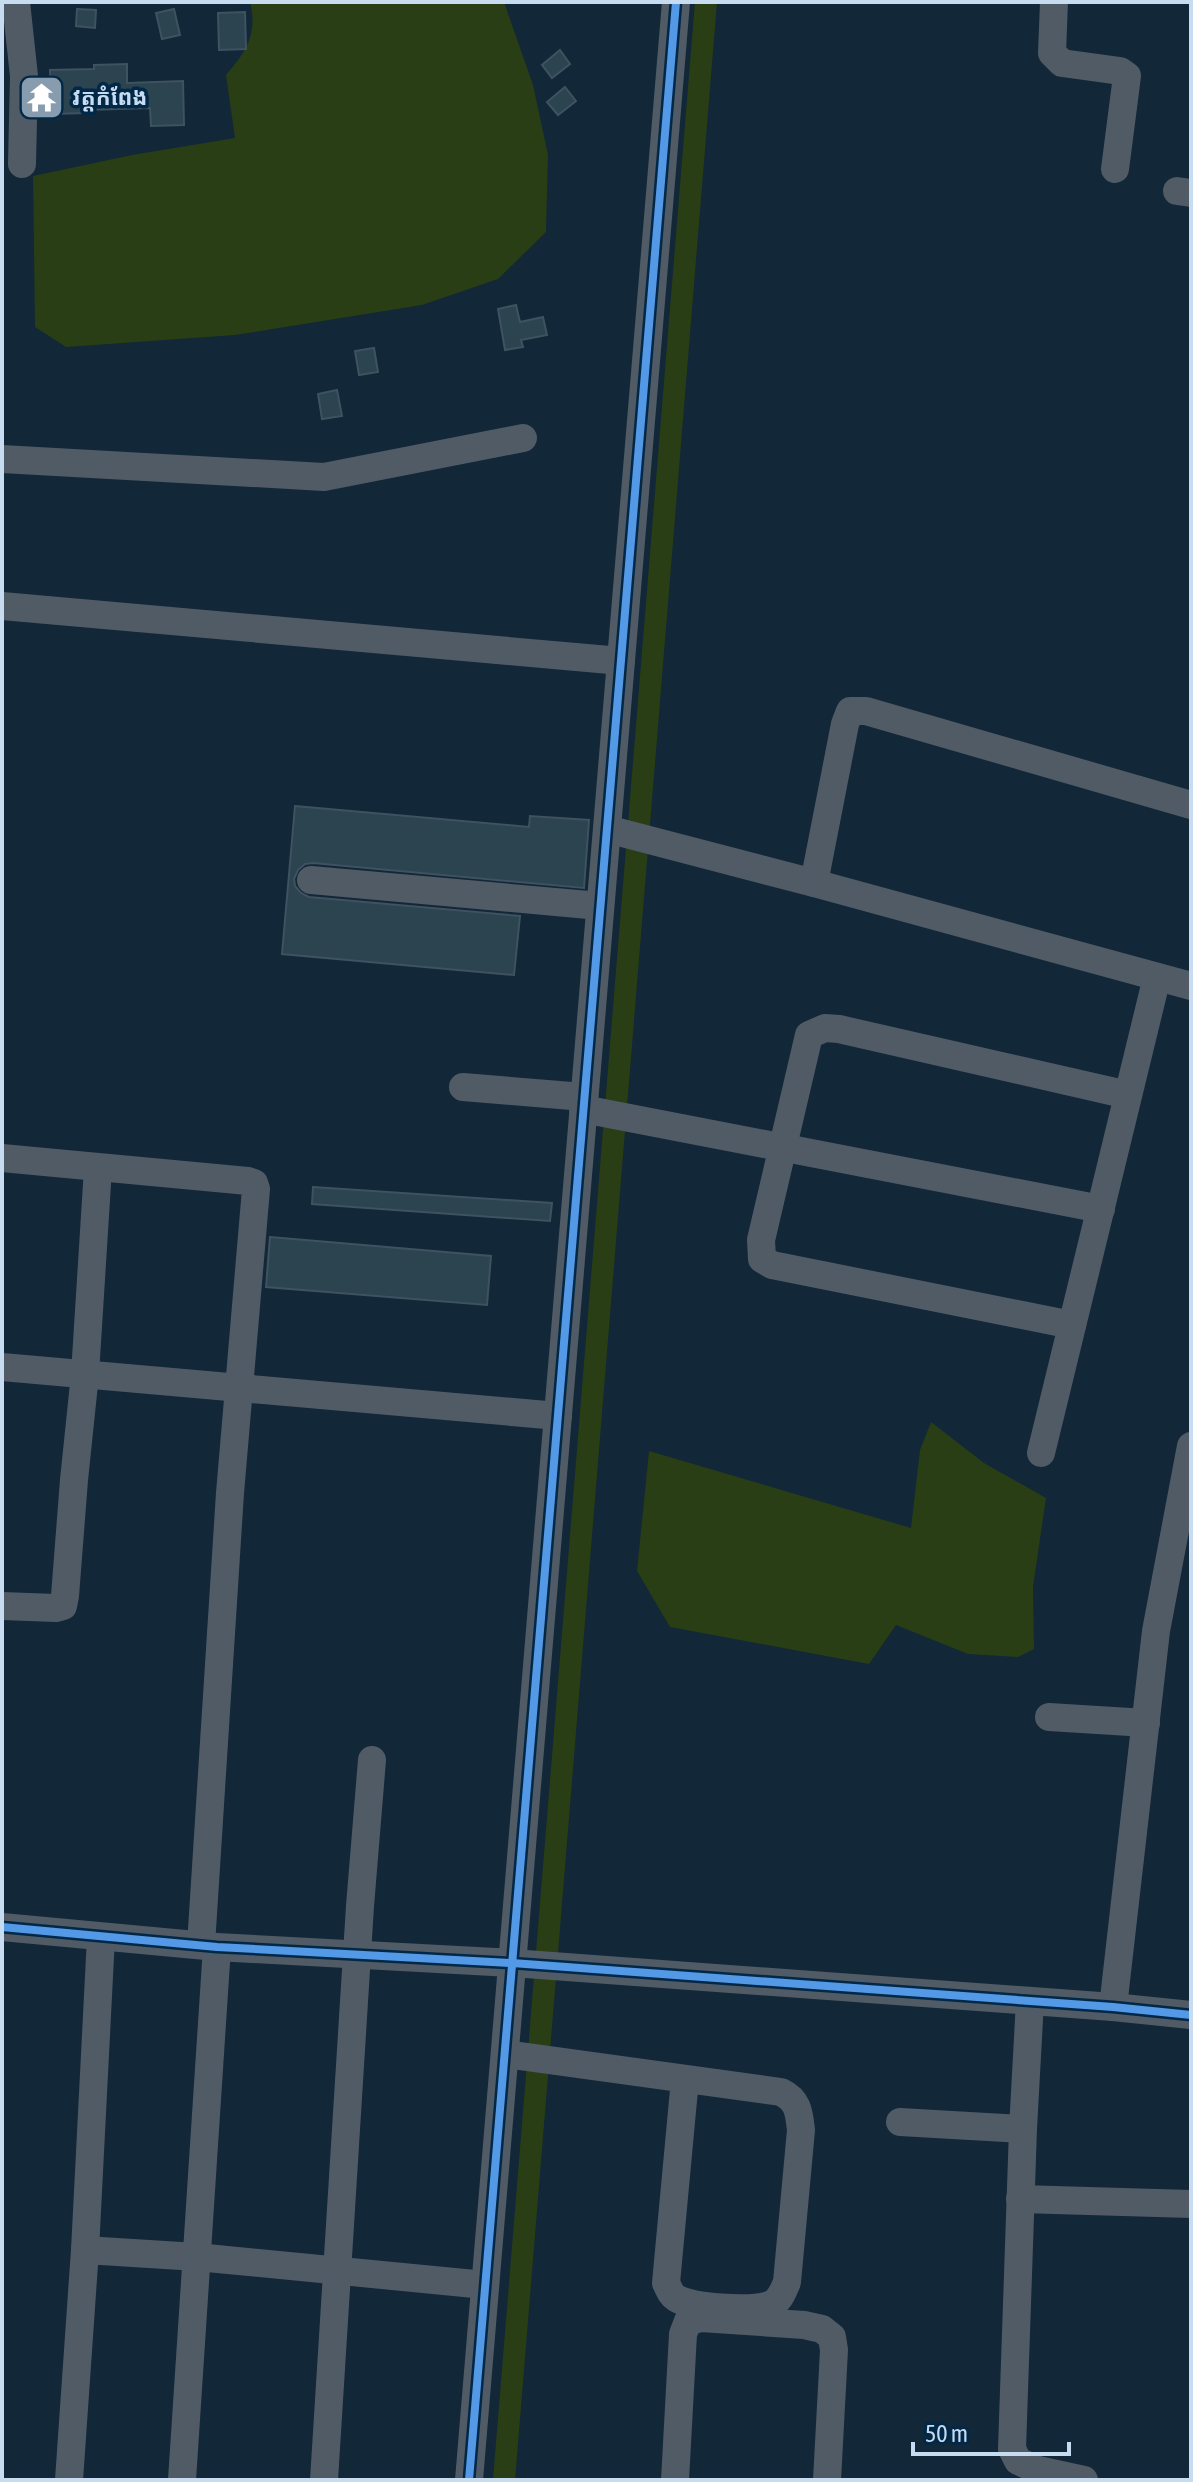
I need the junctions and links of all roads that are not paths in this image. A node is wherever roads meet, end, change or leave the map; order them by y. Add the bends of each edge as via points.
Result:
1 (16, 2) edge
2 (676, 2) edge
3 (1054, 2) edge
4 (22, 164) dead end
5 (1115, 169) dead end
6 (523, 438) dead end
7 (2, 459) edge
8 (10, 606) edge
9 (621, 661) junction
10 (1191, 805) edge
11 (626, 834) junction
12 (311, 880) dead end
13 (814, 883) junction
14 (600, 906) junction
15 (1157, 977) junction
16 (1191, 986) edge
17 (463, 1087) dead end
18 (1128, 1095) junction
19 (588, 1106) junction
20 (782, 1146) junction
21 (2, 1158) edge
22 (98, 1168) junction
23 (1101, 1209) junction
24 (1072, 1325) junction
25 (2, 1367) edge
26 (85, 1374) junction
27 (238, 1387) junction
28 (558, 1416) junction
29 (1191, 1447) edge
30 (1041, 1453) dead end
31 (2, 1606) edge
32 (1049, 1717) dead end
33 (1146, 1723) junction
34 (372, 1760) dead end
35 (2, 1927) edge
36 (101, 1937) junction
37 (209, 1946) junction
38 (357, 1953) junction
39 (516, 1964) junction
40 (1030, 2001) junction
41 (1113, 2007) junction
42 (1191, 2015) edge
43 (515, 2054) junction
44 (685, 2079) junction
45 (900, 2122) dead end
46 (1023, 2129) junction
47 (1020, 2199) junction
48 (1191, 2204) edge
49 (85, 2250) junction
50 (197, 2257) junction
51 (337, 2270) junction
52 (485, 2285) junction
53 (69, 2480) edge
54 (182, 2480) edge
55 (324, 2480) edge
56 (469, 2480) edge
57 (675, 2480) edge
58 (827, 2480) edge
59 (1084, 2480) edge

1 - 4 street via 24,76
2 - 9 street
3 - 5 street via 1052,53 1062,63 1127,76
6 - 7 street via 324,477
8 - 9 street
9 - 11 street
10 - 13 street via 866,711 850,711
11 - 13 street
11 - 14 street
12 - 14 street
13 - 15 street
14 - 19 street
15 - 16 street
15 - 18 street
17 - 19 street
18 - 20 street via 825,1028 809,1035
18 - 23 street
19 - 20 street
19 - 28 street
20 - 23 street
20 - 24 street via 761,1240 762,1259
21 - 22 street
22 - 26 street
22 - 27 street via 254,1183
23 - 24 street
24 - 30 street
25 - 26 street
26 - 27 street
26 - 31 street via 63,1606
27 - 28 street
27 - 37 street
28 - 39 street
29 - 33 street via 1156,1631
32 - 33 street
33 - 41 street
34 - 38 street
35 - 36 street
36 - 37 street
36 - 49 street
37 - 38 street
37 - 50 street
38 - 39 street
38 - 51 street
39 - 40 street
39 - 43 street
40 - 41 street
40 - 46 street
41 - 42 street
43 - 44 street
43 - 52 street
44 - 44 street via 666,2283 673,2297 687,2304 770,2305 787,2282 801,2130 798,2110 792,2097 781,2092
45 - 46 street
46 - 47 street
47 - 48 street
47 - 59 street via 1012,2449 1018,2461 1038,2470
49 - 50 street
49 - 53 street
50 - 51 street
50 - 54 street
51 - 52 street
51 - 55 street
52 - 56 street
57 - 58 street via 683,2334 688,2321 701,2318 804,2325 832,2337

